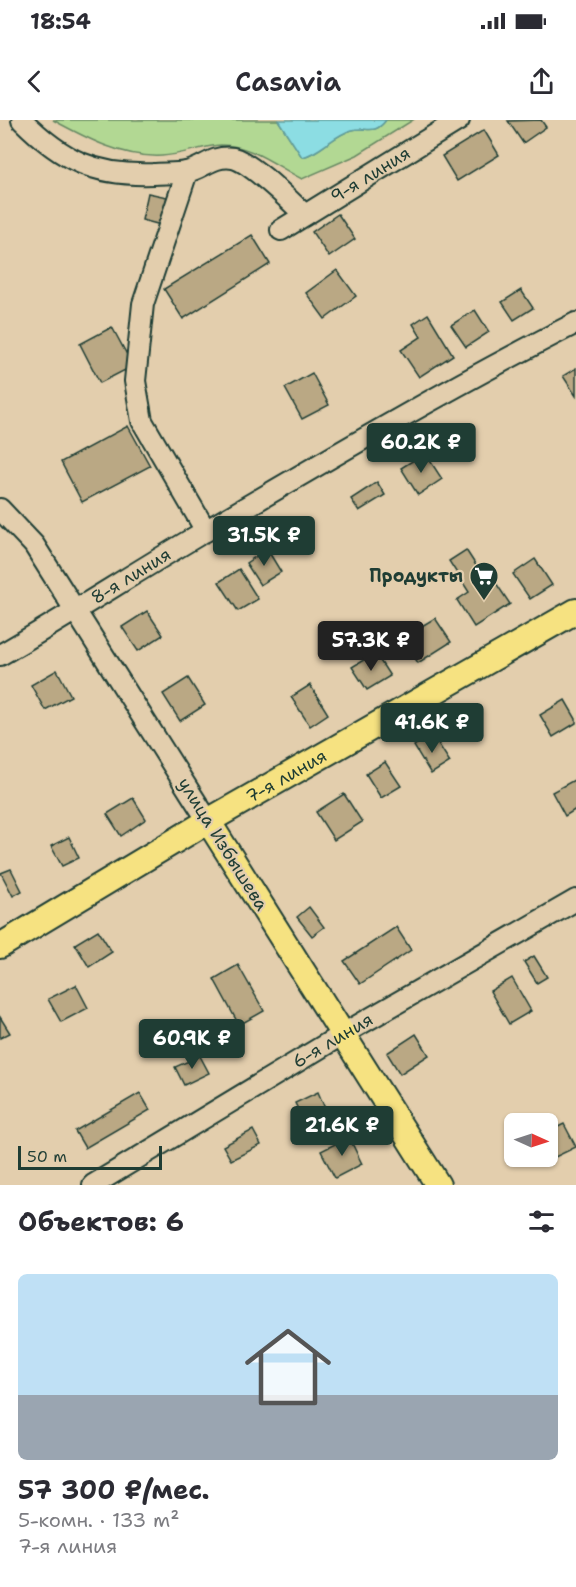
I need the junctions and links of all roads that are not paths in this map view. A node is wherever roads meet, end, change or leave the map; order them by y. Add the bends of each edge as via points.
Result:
1 (22, 120) edge
2 (459, 120) edge
3 (188, 172) junction
4 (305, 215) junction
5 (281, 230) dead end
6 (576, 323) edge
7 (0, 509) edge
8 (206, 531) junction
9 (76, 611) junction
10 (576, 611) edge
11 (0, 655) edge
12 (208, 821) junction
13 (576, 900) edge
14 (0, 946) edge
15 (344, 1034) junction
16 (93, 1185) edge
17 (438, 1185) edge

1 - 3 street via 65,156 96,170 130,175
2 - 4 street, 9-я линия
3 - 4 street via 215,158 235,158
3 - 8 street via 143,304 135,381 142,421
4 - 5 street, 9-я линия
6 - 8 street, 8-я линия via 500,362
7 - 9 street, улица Избышева via 34,545
8 - 9 street, 8-я линия
9 - 11 street, 8-я линия
9 - 12 street, улица Избышева
10 - 12 main road, 7-я линия
12 - 14 main road, 7-я линия
12 - 15 main road, улица Избышева
13 - 15 street, 6-я линия
15 - 16 street, 6-я линия
15 - 17 main road, улица Избышева

